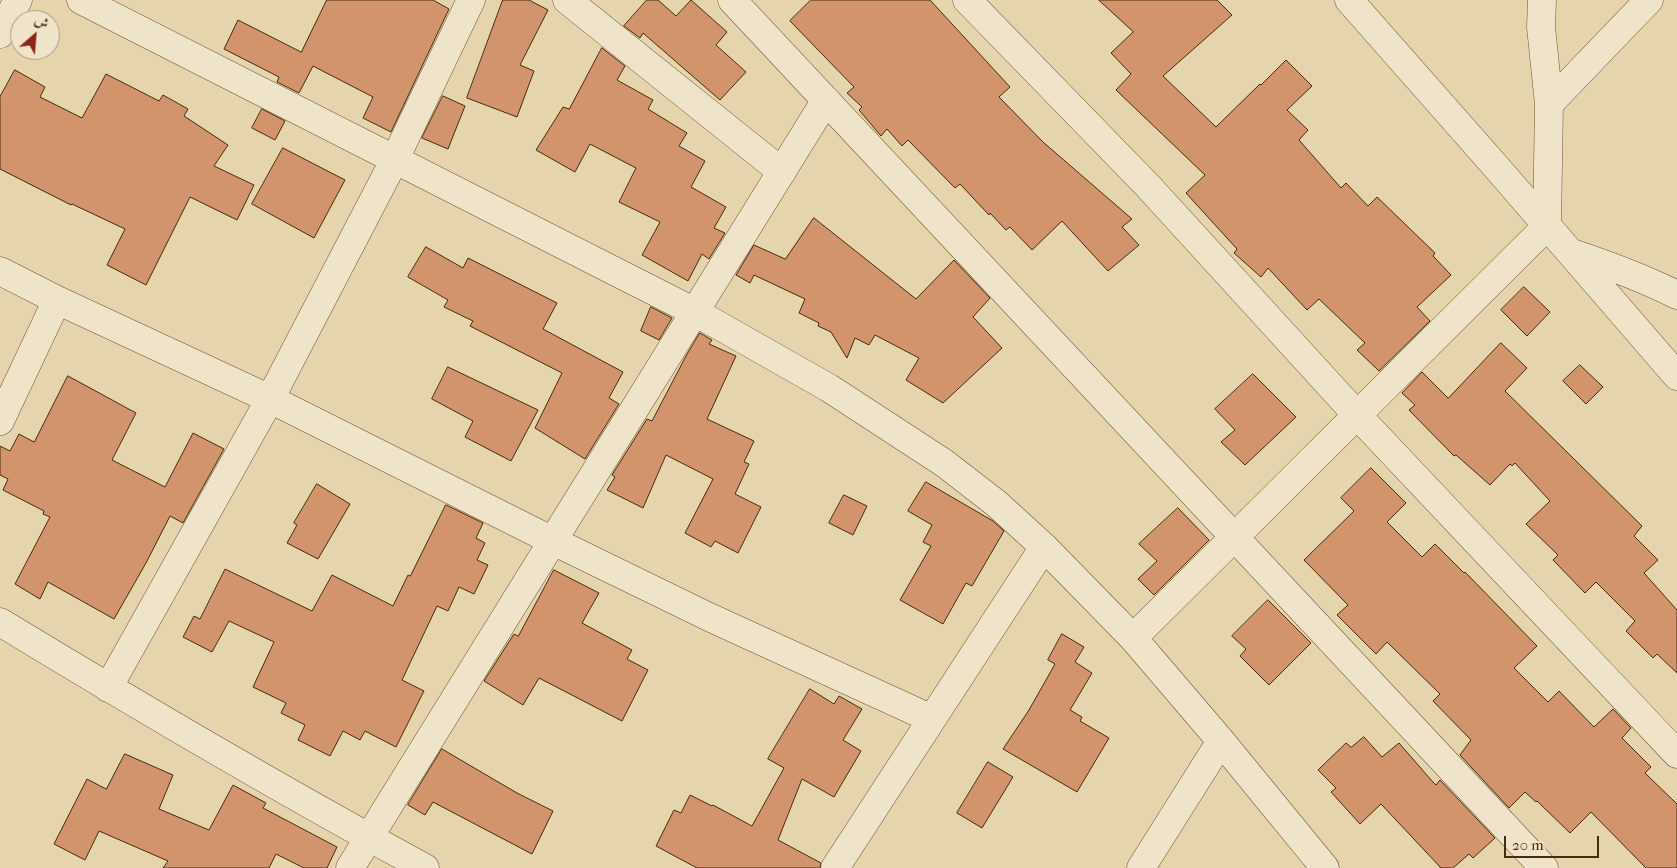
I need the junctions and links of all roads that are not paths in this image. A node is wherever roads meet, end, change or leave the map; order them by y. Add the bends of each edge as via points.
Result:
1 (18, 0) edge
2 (81, 0) edge
3 (471, 0) edge
4 (567, 0) edge
5 (732, 0) edge
6 (966, 0) edge
7 (1349, 0) edge
8 (1542, 0) edge
9 (1649, 0) edge
10 (0, 34) edge
11 (826, 100) junction
12 (1549, 104) junction
13 (395, 159) junction
14 (782, 172) junction
15 (1548, 226) junction
16 (1571, 253) junction
17 (0, 271) edge
18 (1677, 295) edge
19 (57, 300) junction
20 (695, 312) junction
21 (1677, 376) edge
22 (270, 399) junction
23 (1357, 415) junction
24 (0, 421) edge
25 (1235, 537) junction
26 (554, 541) junction
27 (1044, 547) junction
28 (0, 622) edge
29 (1133, 638) junction
30 (108, 688) junction
31 (932, 719) junction
32 (1222, 741) junction
33 (1677, 754) edge
34 (370, 838) junction
35 (350, 868) edge
36 (426, 868) edge
37 (835, 868) edge
38 (1141, 868) edge
39 (1325, 868) edge
40 (1544, 868) edge

1 - 10 street
2 - 13 street
3 - 13 street
4 - 14 street
5 - 11 street
6 - 23 street via 1147,185
7 - 15 street
8 - 12 street via 1541,27
9 - 12 street
11 - 14 street
11 - 25 street
12 - 15 street
13 - 20 street
13 - 22 street
14 - 20 street
15 - 16 street
15 - 23 street
16 - 18 street
16 - 21 street
17 - 19 street
19 - 22 street
19 - 24 street
20 - 26 street
20 - 27 street via 829,388 944,463 997,504
22 - 26 street
22 - 30 street
23 - 25 street
23 - 33 street
25 - 29 street
25 - 40 street
26 - 31 street via 757,640
26 - 34 street
27 - 29 street
27 - 31 street
28 - 30 street
29 - 32 street
30 - 34 street
31 - 37 street
32 - 38 street
32 - 39 street
34 - 35 street
34 - 36 street

